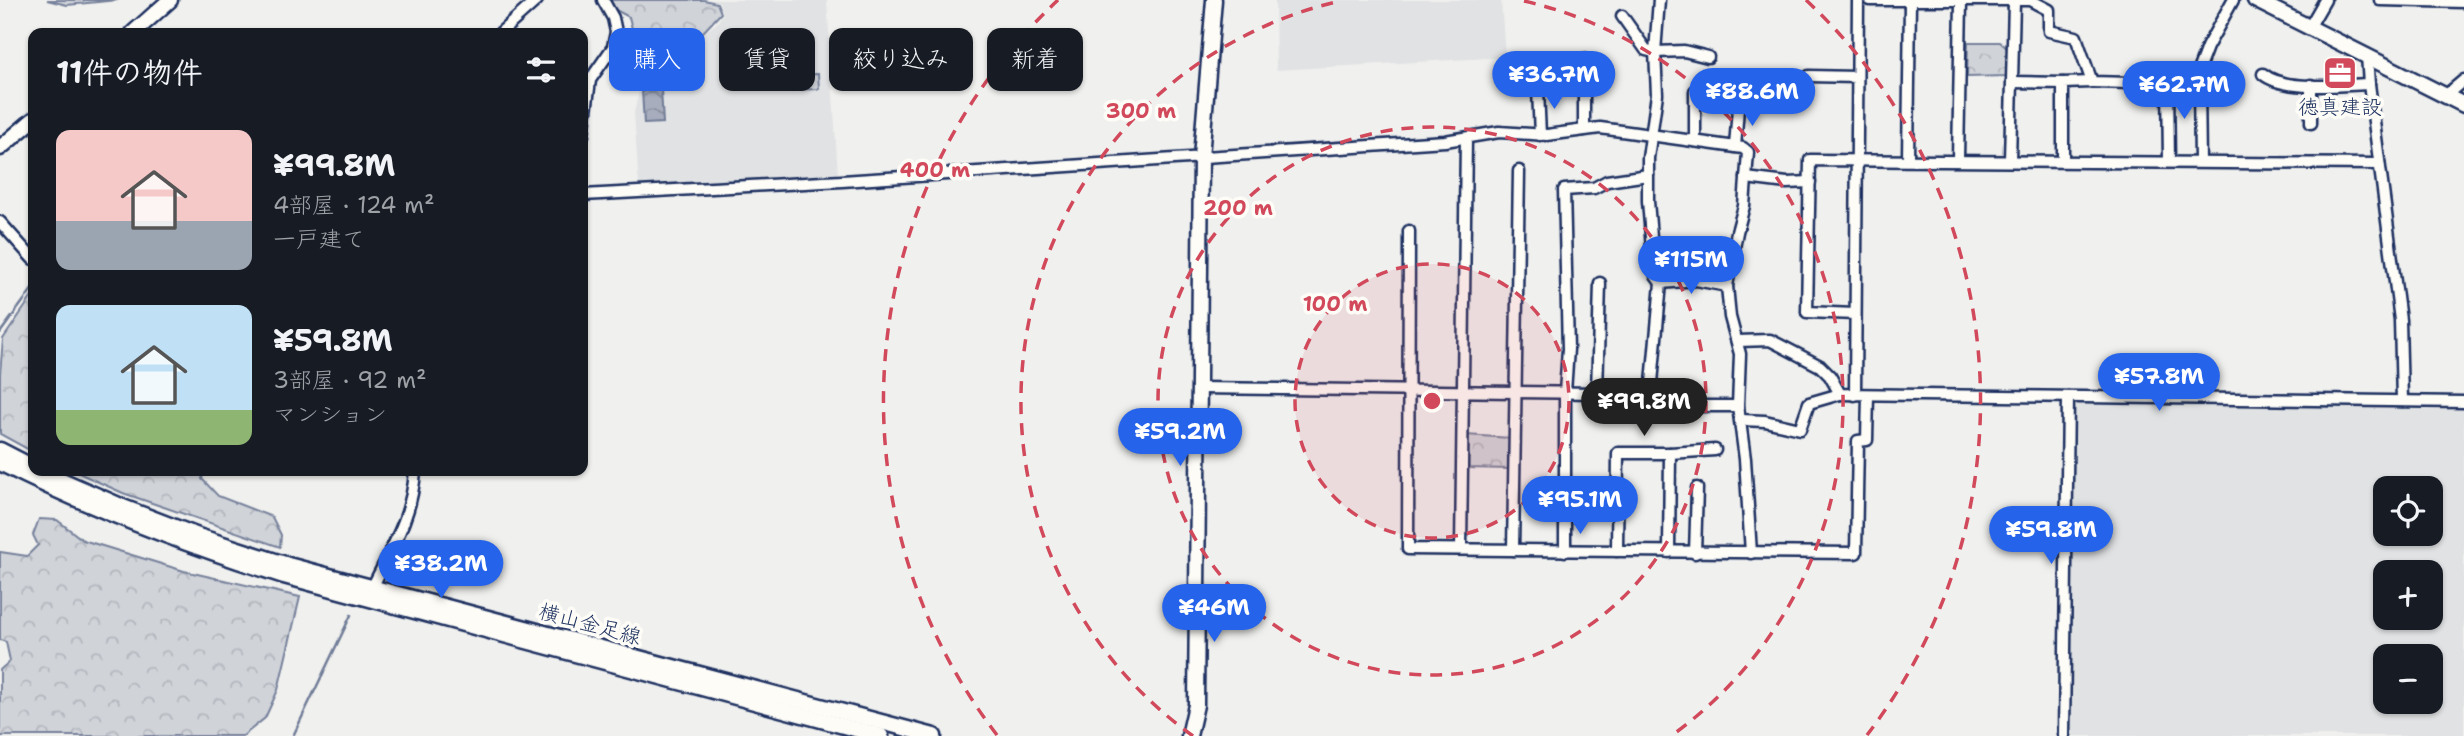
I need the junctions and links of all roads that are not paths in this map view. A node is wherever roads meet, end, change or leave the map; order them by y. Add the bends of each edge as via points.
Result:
1 (170, 0) edge
2 (537, 0) edge
3 (603, 0) edge
4 (1214, 0) edge
5 (1659, 0) edge
6 (1858, 0) edge
7 (1870, 0) edge
8 (2031, 0) edge
9 (2233, 0) edge
10 (2255, 0) edge
11 (2325, 0) edge
12 (2380, 0) edge
13 (1910, 1) edge
14 (2430, 1) edge
15 (1961, 2) junction
16 (2014, 2) edge
17 (2464, 2) edge
18 (1622, 16) dead end
19 (2310, 26) junction
20 (139, 28) edge
21 (506, 28) edge
22 (1655, 52) junction
23 (2367, 56) junction
24 (1708, 57) dead end
25 (1584, 59) dead end
26 (2263, 74) dead end
27 (1809, 76) dead end
28 (2196, 76) junction
29 (1857, 77) junction
30 (2464, 80) edge
31 (2168, 81) junction
32 (588, 82) edge
33 (2012, 82) junction
34 (2092, 82) junction
35 (2063, 83) junction
36 (2369, 84) junction
37 (2311, 85) junction
38 (1538, 90) dead end
39 (1730, 92) dead end
40 (2445, 96) junction
41 (2464, 105) edge
42 (1738, 108) dead end
43 (2311, 123) dead end
44 (28, 124) edge
45 (1584, 130) junction
46 (1651, 134) junction
47 (1541, 135) junction
48 (1466, 138) junction
49 (1695, 141) junction
50 (1735, 147) junction
51 (0, 148) edge
52 (1201, 157) junction
53 (1857, 159) junction
54 (1908, 159) junction
55 (1958, 159) junction
56 (2010, 160) junction
57 (2063, 161) junction
58 (2169, 162) junction
59 (2200, 162) junction
60 (2379, 163) junction
61 (1519, 171) dead end
62 (1648, 176) junction
63 (1746, 178) junction
64 (1810, 182) junction
65 (588, 195) edge
66 (0, 222) edge
67 (1409, 231) dead end
68 (28, 253) edge
69 (1600, 283) dead end
70 (1661, 283) junction
71 (1727, 286) junction
72 (1855, 314) junction
73 (1738, 341) junction
74 (1198, 388) junction
75 (1409, 391) junction
76 (1464, 392) junction
77 (1565, 392) junction
78 (1514, 393) junction
79 (1597, 393) junction
80 (1651, 394) junction
81 (1840, 394) junction
82 (1855, 394) junction
83 (1868, 395) junction
84 (2067, 397) junction
85 (2402, 401) junction
86 (2464, 402) edge
87 (1738, 406) junction
88 (1741, 420) junction
89 (0, 450) edge
90 (1716, 450) dead end
91 (1670, 453) junction
92 (0, 463) edge
93 (28, 464) edge
94 (28, 476) edge
95 (28, 476) edge
96 (52, 476) edge
97 (415, 476) edge
98 (1697, 488) dead end
99 (1461, 549) junction
100 (1513, 550) junction
101 (1565, 551) junction
102 (1617, 551) junction
103 (1669, 552) junction
104 (1695, 552) junction
105 (1751, 554) junction
106 (372, 588) junction
107 (881, 736) edge
108 (934, 736) edge
109 (1189, 736) edge
110 (2064, 736) edge

1 - 20 street
2 - 21 street
3 - 32 street via 616,32 613,47
4 - 52 street
5 - 22 street
6 - 29 street
7 - 13 street
8 - 16 street
8 - 34 street via 2049,10 2049,31 2076,37
9 - 28 street
10 - 19 street
11 - 19 street
12 - 14 street
13 - 15 street
13 - 54 street
14 - 17 street
15 - 16 street
15 - 55 street
16 - 33 street
18 - 22 street via 1646,50
19 - 23 street
22 - 24 street via 1684,51
22 - 46 street via 1657,94
23 - 36 street
23 - 40 street
25 - 45 street
26 - 37 street via 2271,81
27 - 29 street
28 - 31 street
28 - 59 street
29 - 53 street
30 - 40 street
31 - 34 street
31 - 58 street
33 - 35 street
33 - 56 street
34 - 35 street
35 - 57 street
36 - 37 street
36 - 60 street
37 - 43 street
38 - 47 street
39 - 49 street via 1695,91
40 - 41 street
42 - 50 street
44 - 51 street
45 - 46 street
45 - 47 street
46 - 49 street
46 - 62 street
47 - 48 street via 1499,132
48 - 52 street
48 - 76 street
49 - 50 street
50 - 63 street via 1748,152
52 - 65 street
52 - 74 street
53 - 54 street
53 - 64 street via 1810,160
53 - 72 street
54 - 55 street
55 - 56 street
56 - 57 street
57 - 58 street
58 - 59 street
59 - 60 street
60 - 85 street via 2400,320
61 - 78 street
62 - 70 street via 1653,261
62 - 77 street via 1564,190
63 - 64 street
63 - 71 street
64 - 72 street via 1807,312
66 - 68 street
67 - 75 street
69 - 79 street
70 - 71 street via 1696,280
70 - 80 street
71 - 73 street
72 - 82 street
73 - 81 street via 1770,340 1820,366
73 - 87 street
74 - 75 street
74 - 109 street via 1196,705
75 - 76 street
75 - 99 street via 1408,549
76 - 78 street
76 - 99 street
77 - 78 street
77 - 79 street
77 - 101 street
78 - 100 street
79 - 80 street
80 - 87 street via 1681,394 1702,406
81 - 82 street
81 - 88 street via 1809,403 1800,429
82 - 83 street
83 - 84 street
83 - 105 street via 1867,440 1858,441 1856,553
84 - 85 street
84 - 110 street
85 - 86 street
87 - 88 street
88 - 105 street
89 - 93 street
90 - 91 street
91 - 102 street via 1618,453
91 - 103 street
92 - 95 street, 横山金足線
94 - 107 street, 横山金足線 via 118,517 284,576
96 - 106 street, 横山金足線 via 201,537
97 - 106 street via 407,516
98 - 104 street
99 - 100 street
100 - 101 street
101 - 102 street
102 - 103 street
103 - 104 street
104 - 105 street
106 - 108 street, 横山金足線

